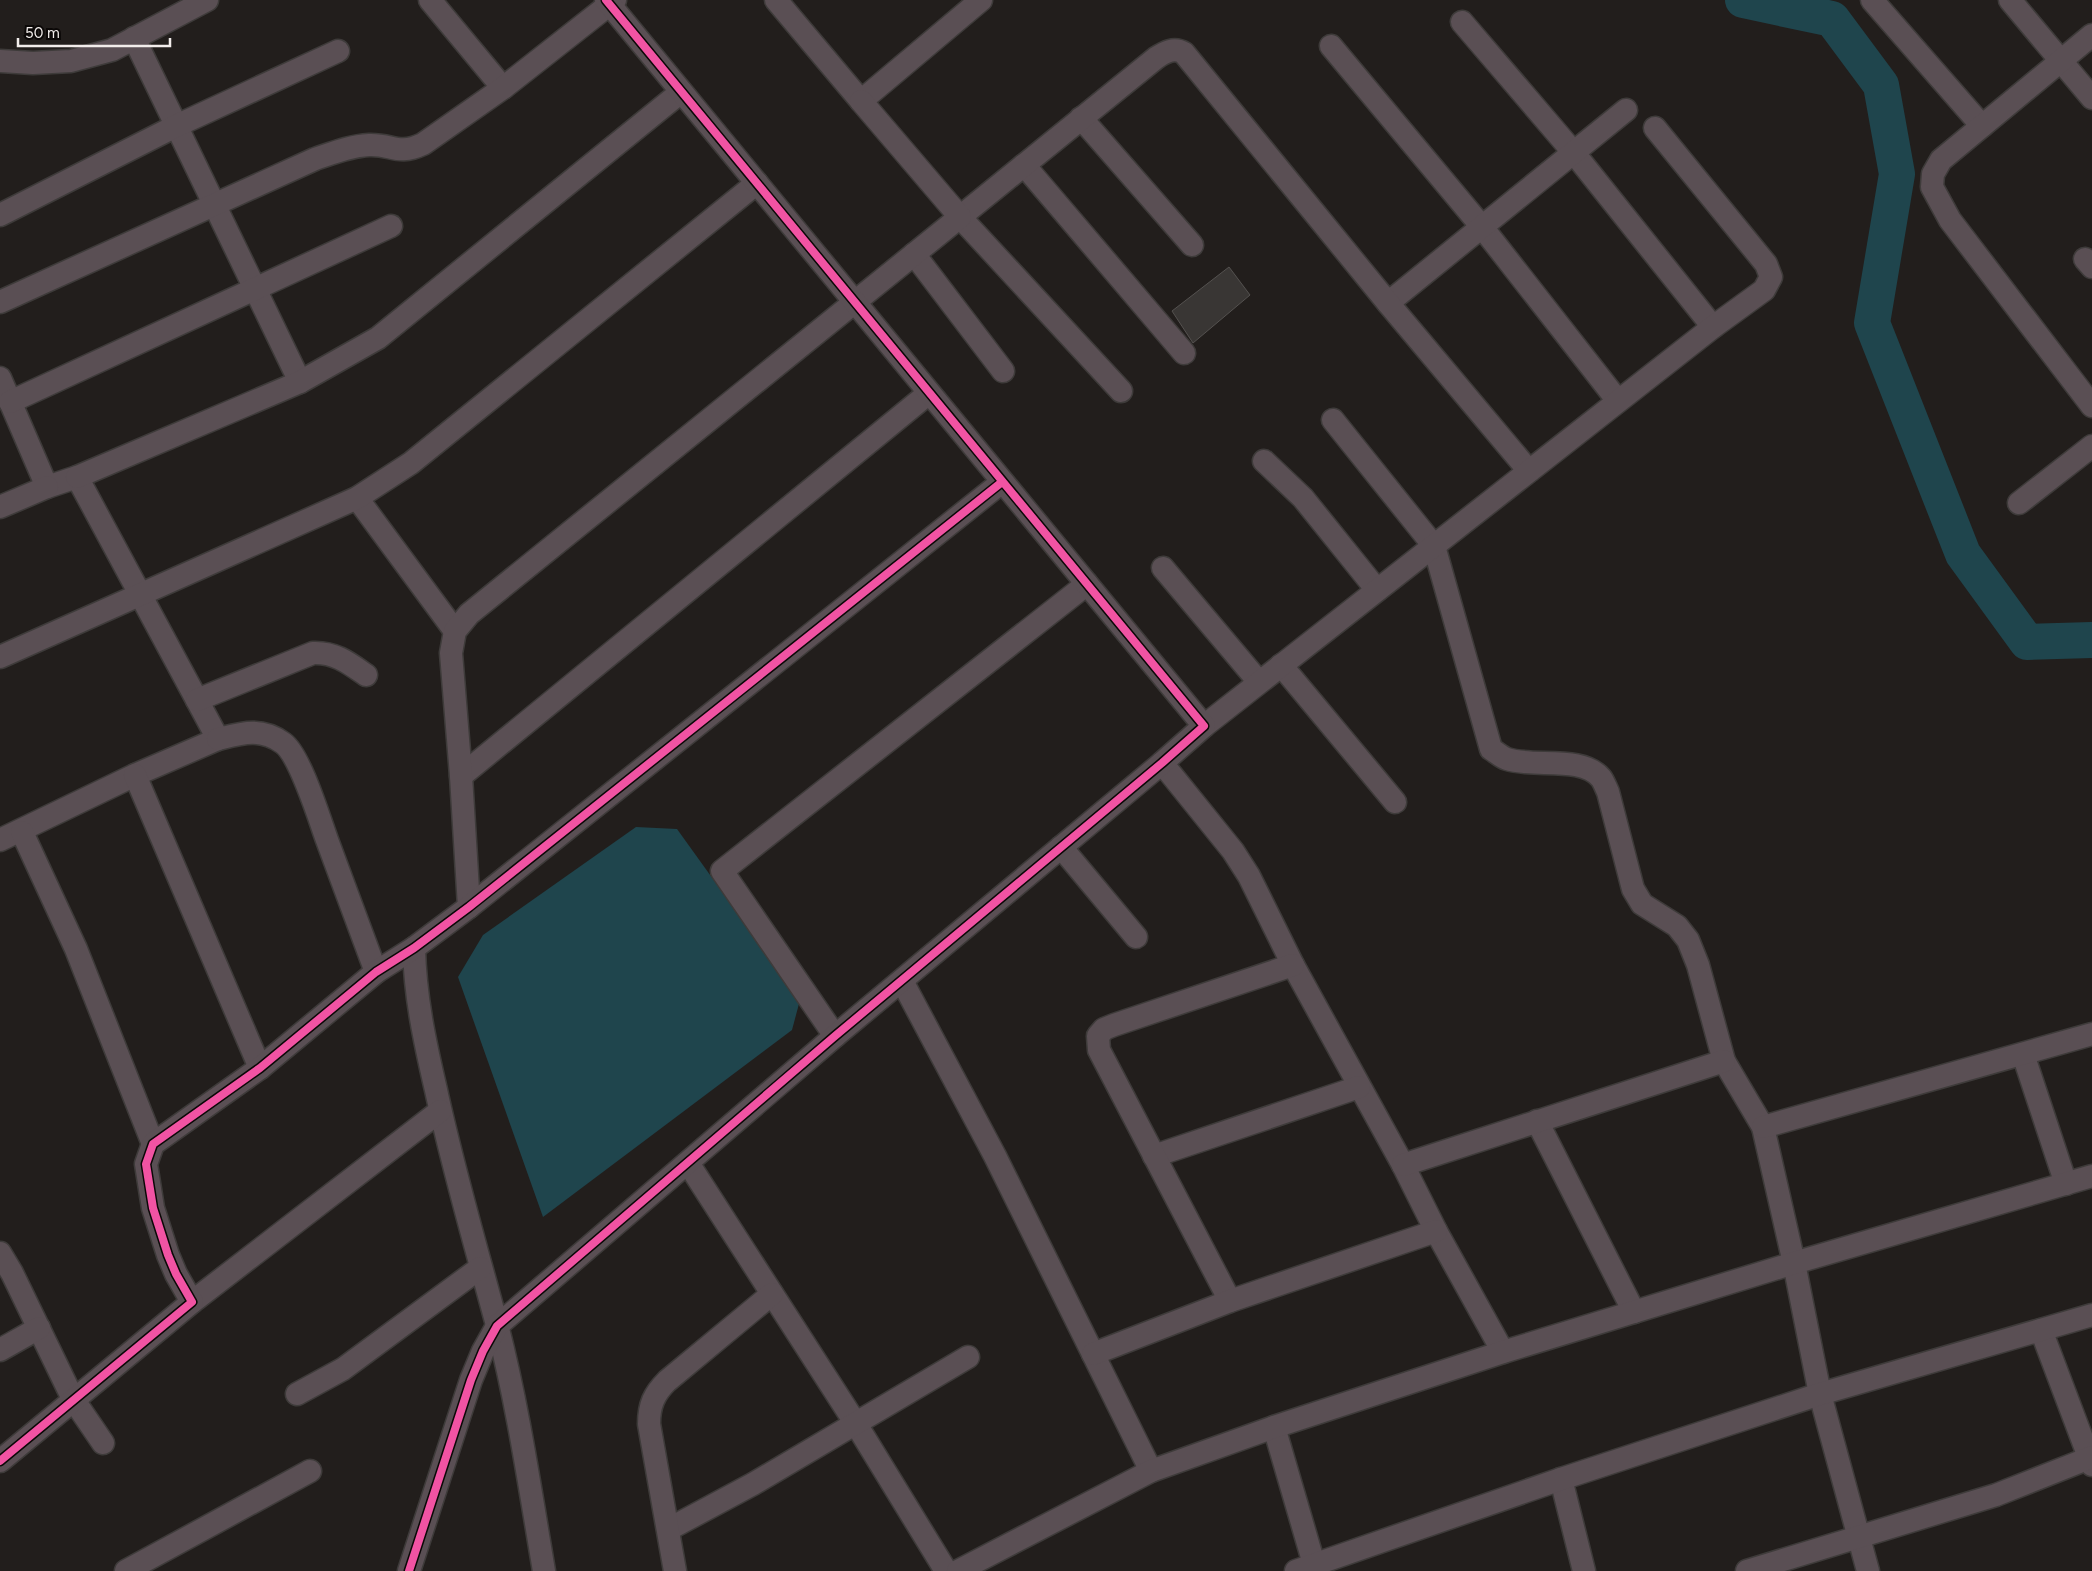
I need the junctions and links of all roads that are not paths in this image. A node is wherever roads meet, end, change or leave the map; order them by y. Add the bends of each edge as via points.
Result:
1 (206, 0) edge
2 (430, 0) edge
3 (776, 0) edge
4 (981, 0) edge
5 (1872, 0) edge
6 (2010, 0) edge
7 (611, 1) edge
8 (1462, 22) dead end
9 (2092, 35) edge
10 (134, 38) junction
11 (1331, 46) dead end
12 (338, 51) dead end
13 (0, 61) edge
14 (2061, 61) junction
15 (503, 88) junction
16 (681, 92) junction
17 (2092, 98) edge
18 (861, 101) junction
19 (1626, 110) dead end
20 (1081, 118) junction
21 (176, 126) junction
22 (1982, 126) junction
23 (1655, 128) dead end
24 (1574, 153) junction
25 (1024, 165) junction
26 (757, 183) junction
27 (215, 205) junction
28 (0, 215) edge
29 (960, 217) junction
30 (390, 226) dead end
31 (1482, 228) junction
32 (1192, 245) dead end
33 (914, 254) junction
34 (255, 289) junction
35 (0, 302) edge
36 (854, 302) junction
37 (1388, 302) junction
38 (1713, 327) junction
39 (1184, 353) dead end
40 (1003, 371) dead end
41 (300, 382) junction
42 (3, 387) edge
43 (1122, 391) dead end
44 (929, 393) junction
45 (1618, 401) junction
46 (2092, 406) edge
47 (1333, 420) dead end
48 (2092, 446) edge
49 (1264, 461) dead end
50 (1528, 471) junction
51 (77, 477) junction
52 (1002, 482) junction
53 (47, 487) junction
54 (356, 498) junction
55 (2019, 503) dead end
56 (0, 507) edge
57 (1434, 546) junction
58 (1163, 568) dead end
59 (1087, 584) junction
60 (1377, 590) junction
61 (140, 594) junction
62 (454, 632) junction
63 (0, 657) edge
64 (1281, 665) junction
65 (366, 675) dead end
66 (1259, 682) junction
67 (197, 700) junction
68 (1204, 726) junction
69 (218, 739) junction
70 (1162, 763) junction
71 (135, 776) junction
72 (461, 776) junction
73 (1395, 802) dead end
74 (22, 832) junction
75 (0, 840) edge
76 (1061, 848) junction
77 (469, 907) junction
78 (1136, 937) dead end
79 (414, 948) junction
80 (1293, 965) junction
81 (376, 972) junction
82 (902, 981) junction
83 (2092, 1034) edge
84 (836, 1036) junction
85 (2023, 1054) junction
86 (1724, 1061) junction
87 (260, 1068) junction
88 (1359, 1087) junction
89 (440, 1111) junction
90 (1537, 1121) junction
91 (1763, 1127) junction
92 (153, 1144) junction
93 (1154, 1156) junction
94 (688, 1163) junction
95 (1403, 1165) junction
96 (2092, 1176) edge
97 (2066, 1184) junction
98 (1436, 1230) junction
99 (0, 1253) edge
100 (1794, 1263) junction
101 (480, 1268) junction
102 (772, 1294) junction
103 (1230, 1301) junction
104 (192, 1302) junction
105 (1634, 1312) junction
106 (2092, 1315) edge
107 (497, 1326) junction
108 (39, 1328) junction
109 (2040, 1330) junction
110 (0, 1350) edge
111 (1503, 1352) junction
112 (1093, 1354) junction
113 (968, 1357) dead end
114 (297, 1394) dead end
115 (1820, 1394) junction
116 (73, 1399) junction
117 (856, 1424) junction
118 (1274, 1426) junction
119 (103, 1443) dead end
120 (2091, 1460) edge
121 (0, 1461) edge
122 (1151, 1470) junction
123 (310, 1472) dead end
124 (1561, 1479) junction
125 (669, 1529) junction
126 (1859, 1536) junction
127 (1308, 1569) edge
128 (126, 1571) edge
129 (409, 1571) edge
130 (544, 1571) edge
131 (675, 1571) edge
132 (946, 1571) edge
133 (958, 1571) edge
134 (1584, 1571) edge
135 (1747, 1571) edge
136 (1868, 1571) edge

1 - 10 street
2 - 15 street
3 - 18 street
4 - 18 street
5 - 22 street
6 - 14 street
7 - 15 street
7 - 16 street
8 - 24 street
9 - 14 street
10 - 13 street via 112,50 71,61
10 - 21 street
11 - 31 street
12 - 21 street
14 - 17 street
14 - 22 street
15 - 27 street via 413,149 402,151 371,145 339,151
16 - 26 street
16 - 41 street via 378,338
18 - 29 street
19 - 24 street
20 - 25 street
20 - 32 street
20 - 37 street via 1156,58 1172,50 1180,50
21 - 27 street
21 - 28 street
22 - 46 street via 1941,160 1932,174 1932,187 1950,220
23 - 38 street via 1766,264 1771,277 1764,290
24 - 31 street
24 - 38 street
25 - 29 street
25 - 39 street
26 - 36 street
26 - 54 street via 411,463
27 - 34 street
27 - 35 street
29 - 33 street
29 - 43 street
30 - 34 street
31 - 37 street
31 - 45 street
33 - 36 street
33 - 40 street
34 - 41 street
34 - 42 street
36 - 44 street
36 - 62 street via 469,614
37 - 50 street
38 - 45 street
41 - 51 street
42 - 53 street
44 - 52 street
44 - 72 street
45 - 50 street
47 - 57 street
48 - 55 street
49 - 60 street via 1304,498
50 - 57 street
51 - 53 street
51 - 61 street
52 - 59 street
52 - 77 street
53 - 56 street
54 - 61 street
54 - 62 street
57 - 60 street
57 - 86 street via 1491,749 1505,759 1523,763 1569,764 1588,769 1601,778 1608,792 1633,889 1642,904 1678,926 1688,940
58 - 66 street
59 - 68 street
59 - 84 street via 722,871
60 - 64 street
61 - 63 street
61 - 67 street
62 - 72 street via 451,653
64 - 66 street
64 - 73 street
65 - 67 street via 340,657 324,652 313,653
66 - 68 street
67 - 69 street
68 - 70 street
69 - 71 street
69 - 81 street via 248,732 268,735 285,744 314,806
70 - 76 street
70 - 80 street via 1233,851 1249,876
71 - 74 street
71 - 87 street
72 - 77 street
74 - 75 street
74 - 92 street via 76,949
76 - 78 street
76 - 82 street
77 - 79 street
79 - 81 street
79 - 89 street via 420,1018
80 - 88 street
80 - 93 street via 1114,1024 1098,1036 1099,1050
81 - 87 street
82 - 84 street
82 - 112 street via 995,1156
83 - 85 street
84 - 94 street
85 - 91 street
85 - 97 street
86 - 90 street
86 - 91 street
87 - 92 street
88 - 93 street
88 - 95 street
89 - 101 street
89 - 104 street
90 - 95 street
90 - 105 street
91 - 100 street
92 - 104 street via 146,1164 153,1208 168,1255
93 - 103 street
94 - 102 street
94 - 107 street
95 - 98 street
96 - 97 street
97 - 100 street
98 - 103 street
98 - 111 street
99 - 108 street
100 - 105 street
100 - 115 street
101 - 107 street
101 - 114 street via 343,1369
102 - 117 street
102 - 125 street via 667,1380 651,1401 649,1424
103 - 112 street
104 - 116 street
105 - 111 street
106 - 109 street
107 - 129 street via 471,1380
107 - 130 street via 522,1442
108 - 110 street
108 - 116 street
109 - 115 street
109 - 120 street
111 - 118 street
112 - 122 street
113 - 117 street
115 - 124 street
115 - 126 street
116 - 119 street
116 - 121 street
117 - 125 street
117 - 132 street
118 - 122 street
118 - 127 street
120 - 126 street via 1996,1495
122 - 133 street
123 - 128 street
124 - 127 street
124 - 134 street
125 - 131 street
126 - 135 street
126 - 136 street

